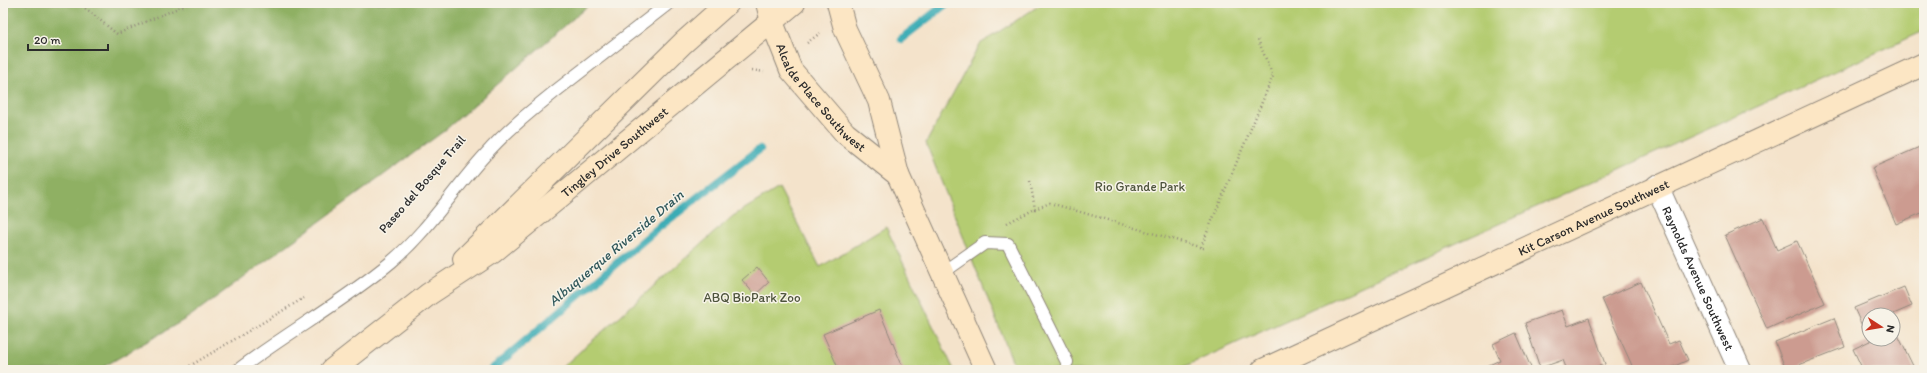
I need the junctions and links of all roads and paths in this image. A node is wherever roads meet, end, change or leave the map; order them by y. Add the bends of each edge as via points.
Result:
1 (78, 3) edge
2 (190, 3) edge
3 (669, 3) edge
4 (728, 3) edge
5 (794, 3) edge
6 (840, 10) edge
7 (769, 13) edge
8 (1258, 40) dead end
9 (787, 59) junction
10 (1924, 64) edge
11 (898, 175) junction
12 (1030, 181) dead end
13 (1657, 186) junction
14 (1201, 247) junction
15 (1206, 249) dead end
16 (942, 273) junction
17 (429, 294) junction
18 (309, 295) dead end
19 (1067, 362) dead end
20 (183, 370) edge
21 (238, 370) edge
22 (332, 370) edge
23 (986, 370) edge
24 (1263, 370) edge
25 (1740, 370) edge

1 - 2 path via 117,34
3 - 21 lane via 515,125 485,154 417,237 392,261
4 - 17 street, Tingley Drive Southwest via 683,43
5 - 7 street, Tingley Drive Southwest
6 - 9 path
6 - 11 street, Alcalde Place Southwest via 845,29 879,101
7 - 9 street, Alcalde Place Southwest
7 - 17 street, Tingley Drive Southwest via 493,252
8 - 14 path via 1273,76
9 - 11 street, Alcalde Place Southwest via 791,70 845,133
10 - 13 street, Kit Carson Avenue Southwest
11 - 16 street, Alcalde Place Southwest
12 - 14 path via 1035,209 1050,203
13 - 24 street, Kit Carson Avenue Southwest
13 - 25 street, Raynolds Avenue Southwest
14 - 15 path
16 - 19 lane via 985,243 1008,244
16 - 23 street, Alcalde Place Southwest
17 - 22 street, Tingley Drive Southwest
18 - 20 path

